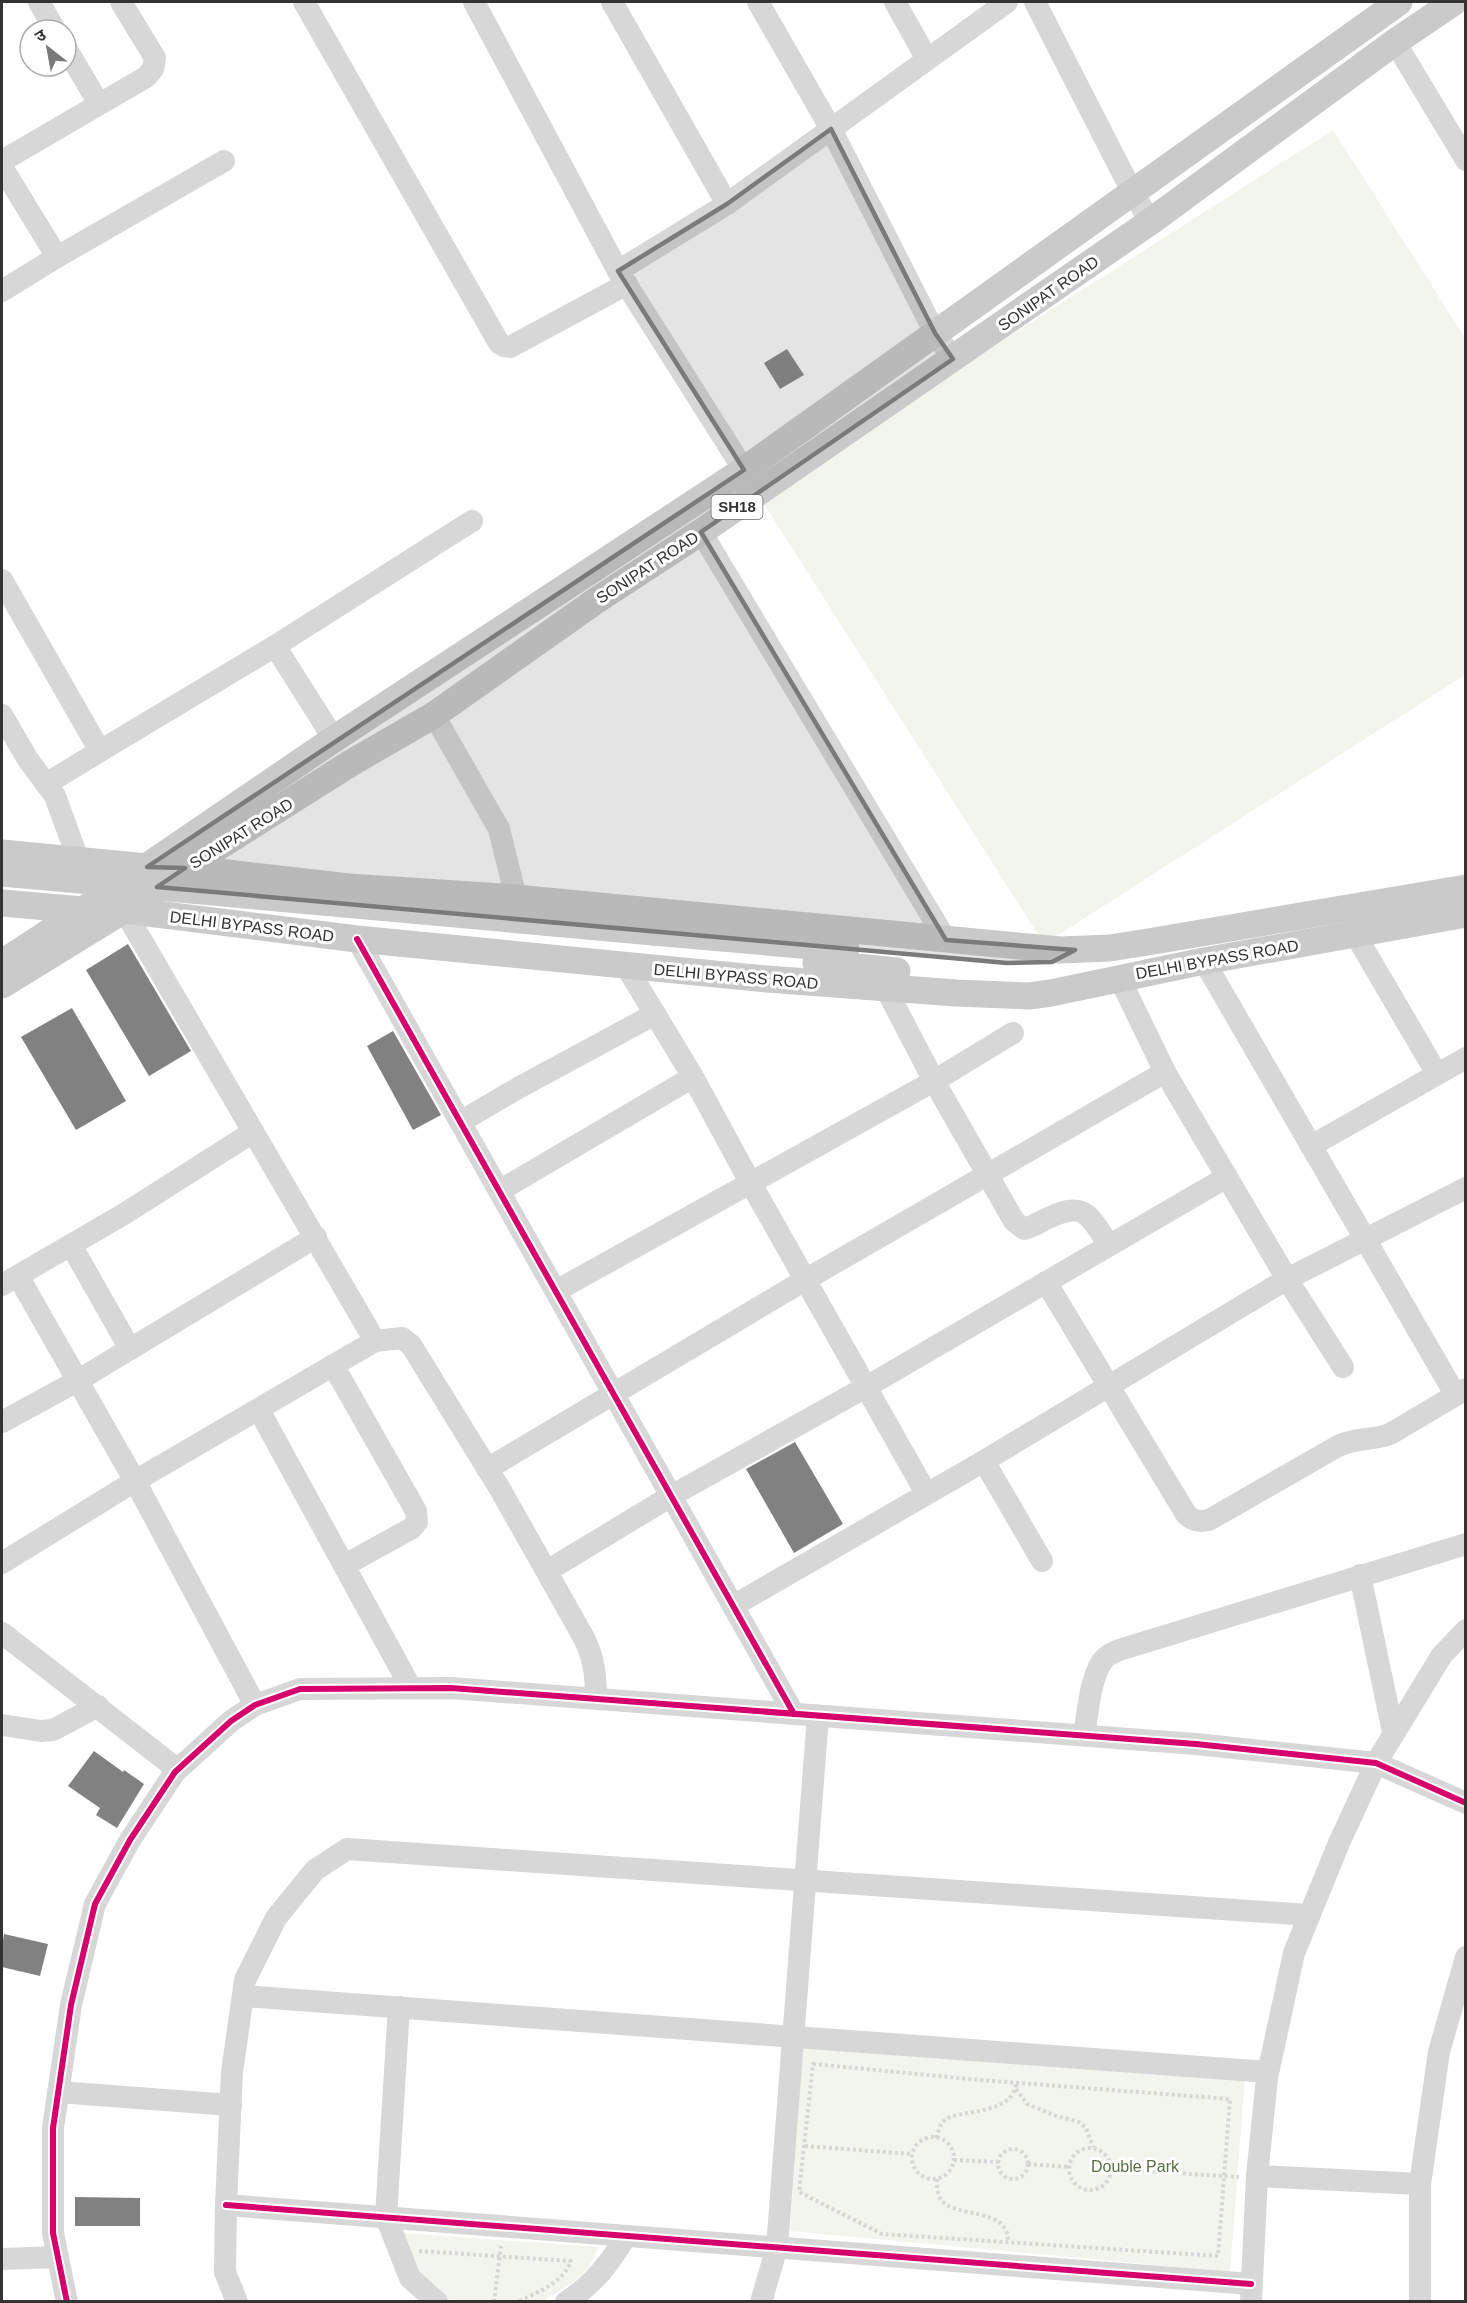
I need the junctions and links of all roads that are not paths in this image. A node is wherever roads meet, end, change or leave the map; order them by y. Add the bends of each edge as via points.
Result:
1 (39, 2) edge
2 (121, 2) edge
3 (304, 2) edge
4 (474, 2) edge
5 (612, 2) edge
6 (758, 2) edge
7 (895, 2) edge
8 (1007, 2) edge
9 (1035, 2) edge
10 (1399, 2) edge
11 (1454, 2) edge
12 (48, 18) edge
13 (1395, 42) junction
14 (927, 59) junction
15 (78, 68) edge
16 (99, 104) junction
17 (831, 129) junction
18 (1466, 160) edge
19 (2, 161) edge
20 (224, 161) dead end
21 (2, 167) edge
22 (1133, 192) junction
23 (727, 204) junction
24 (1150, 222) junction
25 (57, 257) junction
26 (623, 278) junction
27 (2, 291) edge
28 (935, 333) junction
29 (953, 359) junction
30 (744, 470) junction
31 (472, 521) dead end
32 (701, 532) junction
33 (583, 577) junction
34 (2, 580) edge
35 (597, 600) junction
36 (275, 646) junction
37 (2, 715) edge
38 (434, 715) junction
39 (334, 739) junction
40 (100, 751) junction
41 (46, 784) junction
42 (2, 853) edge
43 (78, 858) junction
44 (147, 867) junction
45 (185, 868) junction
46 (2, 873) edge
47 (2, 888) edge
48 (1466, 888) edge
49 (516, 898) junction
50 (2, 903) edge
51 (83, 910) junction
52 (124, 910) junction
53 (1466, 914) edge
54 (1355, 934) junction
55 (357, 939) junction
56 (652, 940) junction
57 (946, 940) junction
58 (1075, 950) junction
59 (1203, 961) junction
60 (2, 963) edge
61 (626, 966) junction
62 (1119, 978) junction
63 (2, 985) edge
64 (886, 989) junction
65 (1066, 990) junction
66 (655, 1014) junction
67 (1013, 1033) dead end
68 (1466, 1058) edge
69 (1164, 1072) junction
70 (1437, 1074) junction
71 (693, 1077) junction
72 (934, 1081) junction
73 (460, 1122) junction
74 (253, 1132) junction
75 (1311, 1146) junction
76 (987, 1175) junction
77 (1227, 1177) junction
78 (750, 1182) junction
79 (1466, 1188) edge
80 (499, 1191) junction
81 (316, 1237) junction
82 (1365, 1239) junction
83 (71, 1245) junction
84 (1109, 1245) junction
85 (1287, 1279) junction
86 (805, 1280) junction
87 (10, 1281) edge
88 (1046, 1282) junction
89 (556, 1291) junction
90 (375, 1341) junction
91 (130, 1349) junction
92 (333, 1365) junction
93 (1343, 1367) dead end
94 (77, 1381) junction
95 (1109, 1386) junction
96 (866, 1387) junction
97 (1460, 1391) edge
98 (613, 1394) junction
99 (259, 1410) junction
100 (2, 1422) edge
101 (984, 1461) junction
102 (488, 1469) junction
103 (135, 1481) junction
104 (926, 1493) junction
105 (671, 1496) junction
106 (1466, 1544) edge
107 (1042, 1562) dead end
108 (2, 1563) edge
109 (345, 1565) junction
110 (547, 1571) junction
111 (1360, 1575) junction
112 (733, 1606) junction
113 (1466, 1630) edge
114 (2, 1633) edge
115 (411, 1688) junction
116 (596, 1698) junction
117 (255, 1705) junction
118 (98, 1706) junction
119 (794, 1714) junction
120 (818, 1716) junction
121 (2, 1725) edge
122 (1393, 1732) junction
123 (1084, 1735) junction
124 (1376, 1763) junction
125 (177, 1769) junction
126 (1466, 1803) edge
127 (805, 1881) junction
128 (1310, 1915) junction
129 (1466, 1956) edge
130 (243, 1996) junction
131 (399, 2007) junction
132 (793, 2037) junction
133 (1268, 2072) junction
134 (58, 2092) junction
135 (231, 2105) junction
136 (1257, 2176) junction
137 (1420, 2184) junction
138 (226, 2205) junction
139 (386, 2217) junction
140 (626, 2236) junction
141 (777, 2247) junction
142 (58, 2258) junction
143 (2, 2259) edge
144 (1251, 2293) edge
145 (67, 2301) edge
146 (237, 2301) edge
147 (437, 2301) edge
148 (566, 2301) edge
149 (761, 2301) edge
150 (1420, 2301) edge

1 - 12 street
2 - 16 street via 155,58 153,69
3 - 26 street via 499,343 510,347
4 - 26 street
5 - 23 street
6 - 17 street
7 - 14 street
8 - 14 street
9 - 22 street
10 - 22 main road, SONIPAT ROAD / SH18
11 - 13 main road, SONIPAT ROAD / SH18
13 - 18 street
13 - 24 main road, SONIPAT ROAD / SH18
14 - 17 street
15 - 16 street
16 - 19 street
17 - 23 street
17 - 28 street
20 - 25 street
21 - 25 street
22 - 24 street
22 - 28 main road, SONIPAT ROAD / SH18
23 - 26 street
24 - 29 main road, SONIPAT ROAD / SH18
25 - 27 street
26 - 30 street
28 - 29 street
28 - 30 main road, SONIPAT ROAD / SH18
29 - 32 main road, SONIPAT ROAD / SH18
30 - 33 main road, SONIPAT ROAD / SH18
31 - 36 street
32 - 35 main road, SONIPAT ROAD / SH18
32 - 57 street
33 - 35 main road
33 - 39 main road, SONIPAT ROAD / SH18
34 - 40 street
35 - 38 main road, SONIPAT ROAD / SH18
36 - 39 street
36 - 40 street
37 - 41 street
38 - 45 main road, SONIPAT ROAD / SH18
38 - 49 street via 499,829
39 - 44 main road, SONIPAT ROAD / SH18
40 - 41 street
41 - 43 street via 55,796
42 - 43 main road, DELHI BYPASS ROAD
43 - 44 main road, DELHI BYPASS ROAD
44 - 45 main road, DELHI BYPASS ROAD
44 - 51 main road, SONIPAT ROAD / SH18
45 - 49 main road, DELHI BYPASS ROAD via 349,887
45 - 52 main road, SONIPAT ROAD / SH18
46 - 56 main road, bridge
47 - 56 main road
48 - 58 main road, DELHI BYPASS ROAD via 1148,942
49 - 57 main road, DELHI BYPASS ROAD
50 - 51 main road, DELHI BYPASS ROAD
51 - 52 main road, DELHI BYPASS ROAD
51 - 60 main road, SONIPAT ROAD / SH18
52 - 55 main road, DELHI BYPASS ROAD
52 - 63 main road, SONIPAT ROAD / SH18
52 - 74 street
53 - 54 main road, DELHI BYPASS ROAD
54 - 59 main road, DELHI BYPASS ROAD
54 - 70 street
55 - 61 main road, DELHI BYPASS ROAD
55 - 73 street
56 - 58 main road via 1036,964 1052,962
56 - 65 main road via 962,977 1048,981
57 - 58 main road, DELHI BYPASS ROAD
59 - 62 main road, DELHI BYPASS ROAD
59 - 75 street
61 - 64 main road, DELHI BYPASS ROAD
61 - 66 street
62 - 65 main road, DELHI BYPASS ROAD
62 - 69 street
64 - 65 main road, DELHI BYPASS ROAD via 1029,996
64 - 72 street
66 - 71 street
66 - 73 street
67 - 72 street
68 - 70 street
69 - 76 street
69 - 77 street
70 - 75 street
71 - 78 street
71 - 80 street
72 - 76 street
72 - 78 street
73 - 80 street
74 - 81 street
74 - 83 street
75 - 82 street
76 - 84 street via 1014,1221 1024,1229 1077,1209 1086,1213
76 - 86 street
77 - 84 street
77 - 85 street
78 - 86 street
78 - 89 street
79 - 82 street
80 - 89 street
81 - 90 street
81 - 91 street
82 - 85 street
82 - 97 street
83 - 87 street
83 - 91 street
84 - 88 street
85 - 93 street
85 - 95 street
86 - 96 street
86 - 98 street
87 - 94 street
88 - 95 street
88 - 96 street
89 - 98 street
90 - 92 street
90 - 102 street via 402,1338 411,1345
91 - 94 street
92 - 99 street
92 - 109 street via 416,1510 417,1522 397,1538
94 - 100 street
94 - 103 street
95 - 97 street via 1186,1514 1200,1522 1352,1439 1390,1434
95 - 101 street
96 - 104 street
96 - 105 street
98 - 102 street
98 - 105 street
99 - 103 street
99 - 109 street
101 - 104 street
101 - 107 street
102 - 110 street
103 - 108 street
103 - 117 street
104 - 112 street
105 - 110 street
105 - 112 street
106 - 111 street
109 - 115 street
110 - 116 street via 592,1654
111 - 122 street
111 - 123 street via 1119,1650 1105,1658 1093,1682
112 - 119 street
113 - 122 street via 1442,1655
114 - 118 street
115 - 116 street
115 - 117 street via 300,1689
116 - 119 street
117 - 125 street
118 - 121 street via 53,1730
118 - 125 street
119 - 120 street
120 - 123 street
120 - 127 street
122 - 124 street
123 - 124 street
124 - 126 street
124 - 128 street
125 - 134 street via 130,1840 95,1904 70,2005
127 - 128 street
127 - 130 street via 347,1849 315,1870 276,1918 245,1980
127 - 132 street
128 - 133 street via 1294,1953
129 - 137 street via 1439,2052
130 - 131 street
130 - 135 street
131 - 132 street
131 - 139 street
132 - 133 street
132 - 141 street
133 - 136 street
134 - 135 street
134 - 142 street via 53,2233
135 - 138 street
136 - 137 street
136 - 144 street
137 - 150 street
138 - 139 street
138 - 146 street via 225,2272
139 - 140 street
139 - 147 street via 410,2278
140 - 141 street
140 - 148 street via 612,2260 583,2291
141 - 144 street via 1008,2265
141 - 149 street
142 - 143 street
142 - 145 street

